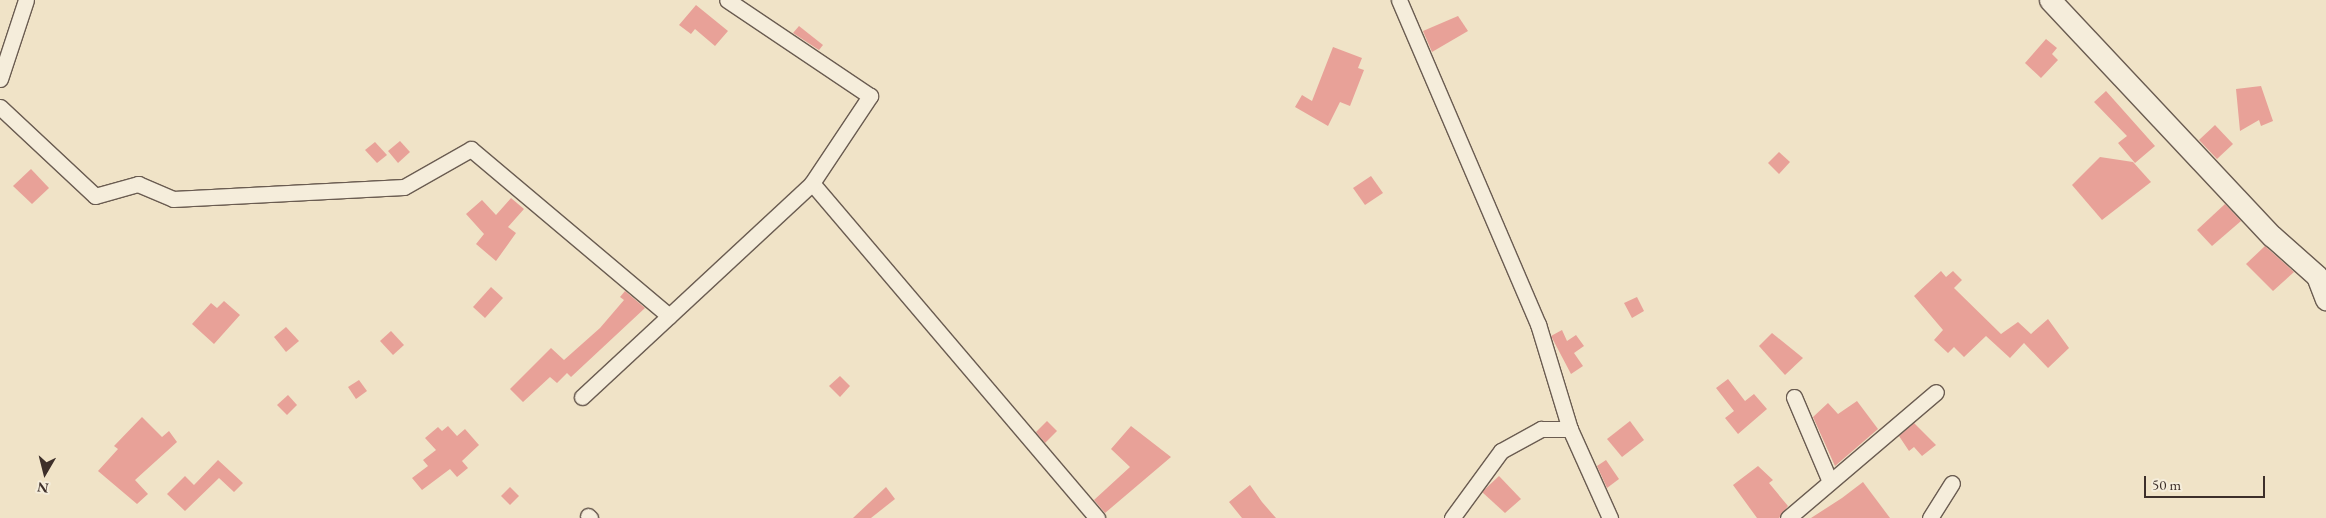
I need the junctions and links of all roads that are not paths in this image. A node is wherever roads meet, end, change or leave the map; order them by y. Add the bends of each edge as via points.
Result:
1 (26, 0) edge
2 (727, 0) edge
3 (1399, 0) edge
4 (2050, 0) edge
5 (0, 79) edge
6 (0, 107) edge
7 (812, 183) junction
8 (2326, 298) edge
9 (669, 316) junction
10 (1936, 392) dead end
11 (1794, 396) dead end
12 (582, 397) dead end
13 (1570, 429) junction
14 (1830, 482) junction
15 (1952, 483) dead end
16 (1097, 518) edge
17 (1452, 518) edge
18 (1610, 518) edge
19 (1788, 518) edge
20 (1930, 518) edge

1 - 5 street
2 - 7 street via 870,96
3 - 13 street via 1538,324
4 - 8 street via 2272,236 2317,276
6 - 9 street via 95,196 138,184 173,199 404,187 471,149
7 - 9 street
7 - 16 street
9 - 12 street
10 - 14 street
11 - 14 street
13 - 17 street via 1541,429 1501,451
13 - 18 street
14 - 19 street
15 - 20 street

